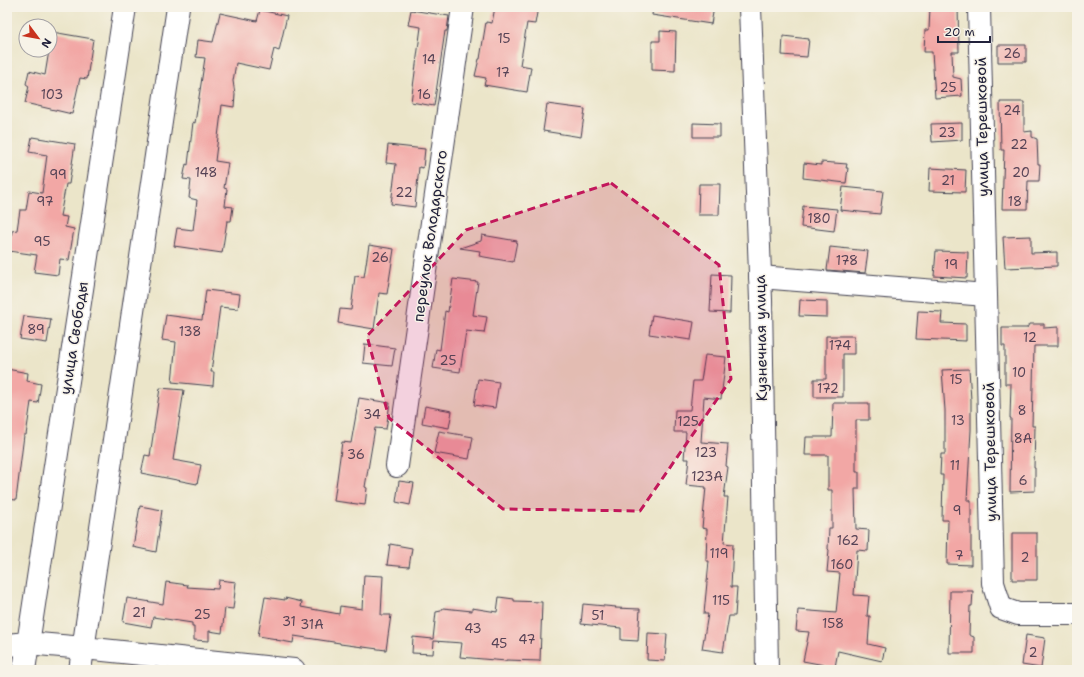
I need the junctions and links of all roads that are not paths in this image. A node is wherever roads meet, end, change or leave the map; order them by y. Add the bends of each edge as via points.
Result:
1 (125, 7) edge
2 (178, 7) edge
3 (463, 7) edge
4 (750, 7) edge
5 (979, 7) edge
6 (760, 277) junction
7 (986, 295) junction
8 (397, 466) dead end
9 (1077, 614) edge
10 (17, 644) edge
11 (84, 648) junction
12 (24, 670) edge
13 (80, 670) edge
14 (294, 670) edge
15 (767, 670) edge

1 - 10 street, улица Свободы
2 - 11 street
3 - 8 street, переулок Володарского
4 - 6 street, Кузнечная улица
5 - 7 street, улица Терешковой
6 - 7 street
6 - 15 street, Кузнечная улица
7 - 9 street, улица Терешковой via 992,583 1001,608 1018,614
10 - 11 street
10 - 12 street, улица Свободы
11 - 13 street
11 - 14 street

